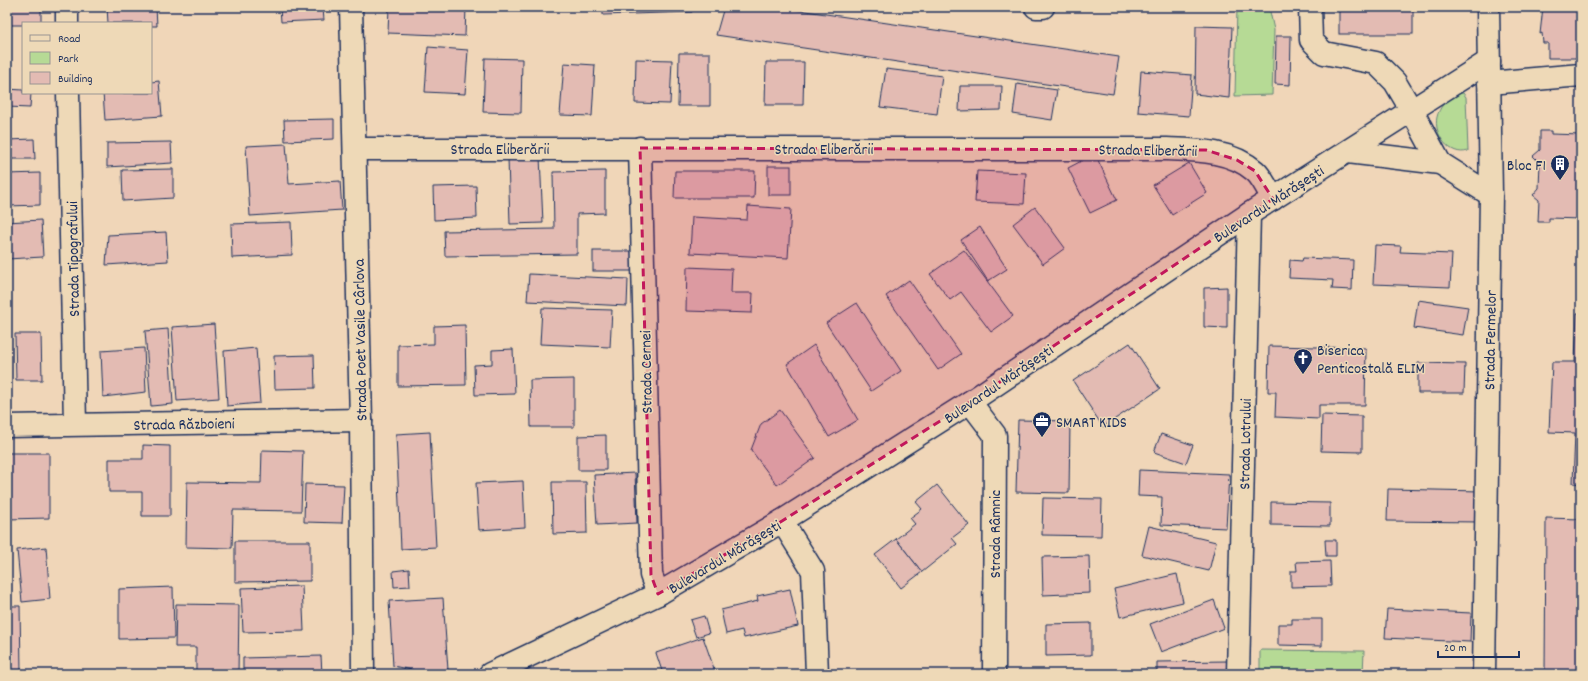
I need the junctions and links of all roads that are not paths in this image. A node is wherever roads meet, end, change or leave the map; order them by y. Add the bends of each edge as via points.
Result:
1 (67, 7) edge
2 (351, 7) edge
3 (1036, 7) edge
4 (1043, 7) edge
5 (1310, 7) edge
6 (1488, 7) edge
7 (67, 22) edge
8 (1489, 72) junction
9 (1581, 75) edge
10 (68, 94) edge
11 (1412, 111) junction
12 (640, 148) junction
13 (355, 149) junction
14 (1348, 152) junction
15 (1440, 163) junction
16 (1491, 195) junction
17 (1273, 199) junction
18 (1249, 214) junction
19 (970, 402) junction
20 (361, 420) junction
21 (75, 424) junction
22 (7, 426) edge
23 (782, 521) junction
24 (658, 594) junction
25 (363, 674) edge
26 (490, 674) edge
27 (817, 674) edge
28 (994, 674) edge
29 (1238, 674) edge
30 (1484, 674) edge

1 - 7 street
2 - 13 street, Strada Poet Vasile Cârlova
3 - 4 street
5 - 11 street via 1310,40 1324,53 1376,63 1395,82
6 - 8 street, Strada Fermelor
8 - 9 street
8 - 11 street, Bulevardul Mărășești
8 - 16 street, Strada Fermelor
10 - 21 street, Strada Tipografului
11 - 14 street, Bulevardul Mărășești
11 - 15 street
12 - 13 street, Strada Eliberării
12 - 17 street, Strada Eliberării via 1206,150 1237,160 1255,171
12 - 24 street, Strada Cernei via 651,575
13 - 20 street, Strada Poet Vasile Cârlova
14 - 15 street
14 - 17 street, Bulevardul Mărășești
15 - 16 street
16 - 30 street, Strada Fermelor
17 - 18 street, Bulevardul Mărășești
18 - 19 street, Bulevardul Mărășești
18 - 29 street, Strada Lotrului
19 - 23 street, Bulevardul Mărășești
19 - 28 street, Strada Râmnic via 995,435
20 - 21 street, Strada Războieni
20 - 25 street, Strada Poet Vasile Cârlova
21 - 22 street, Strada Războieni
23 - 24 street, Bulevardul Mărășești
23 - 27 street via 813,571
24 - 26 street, Bulevardul Mărășești

